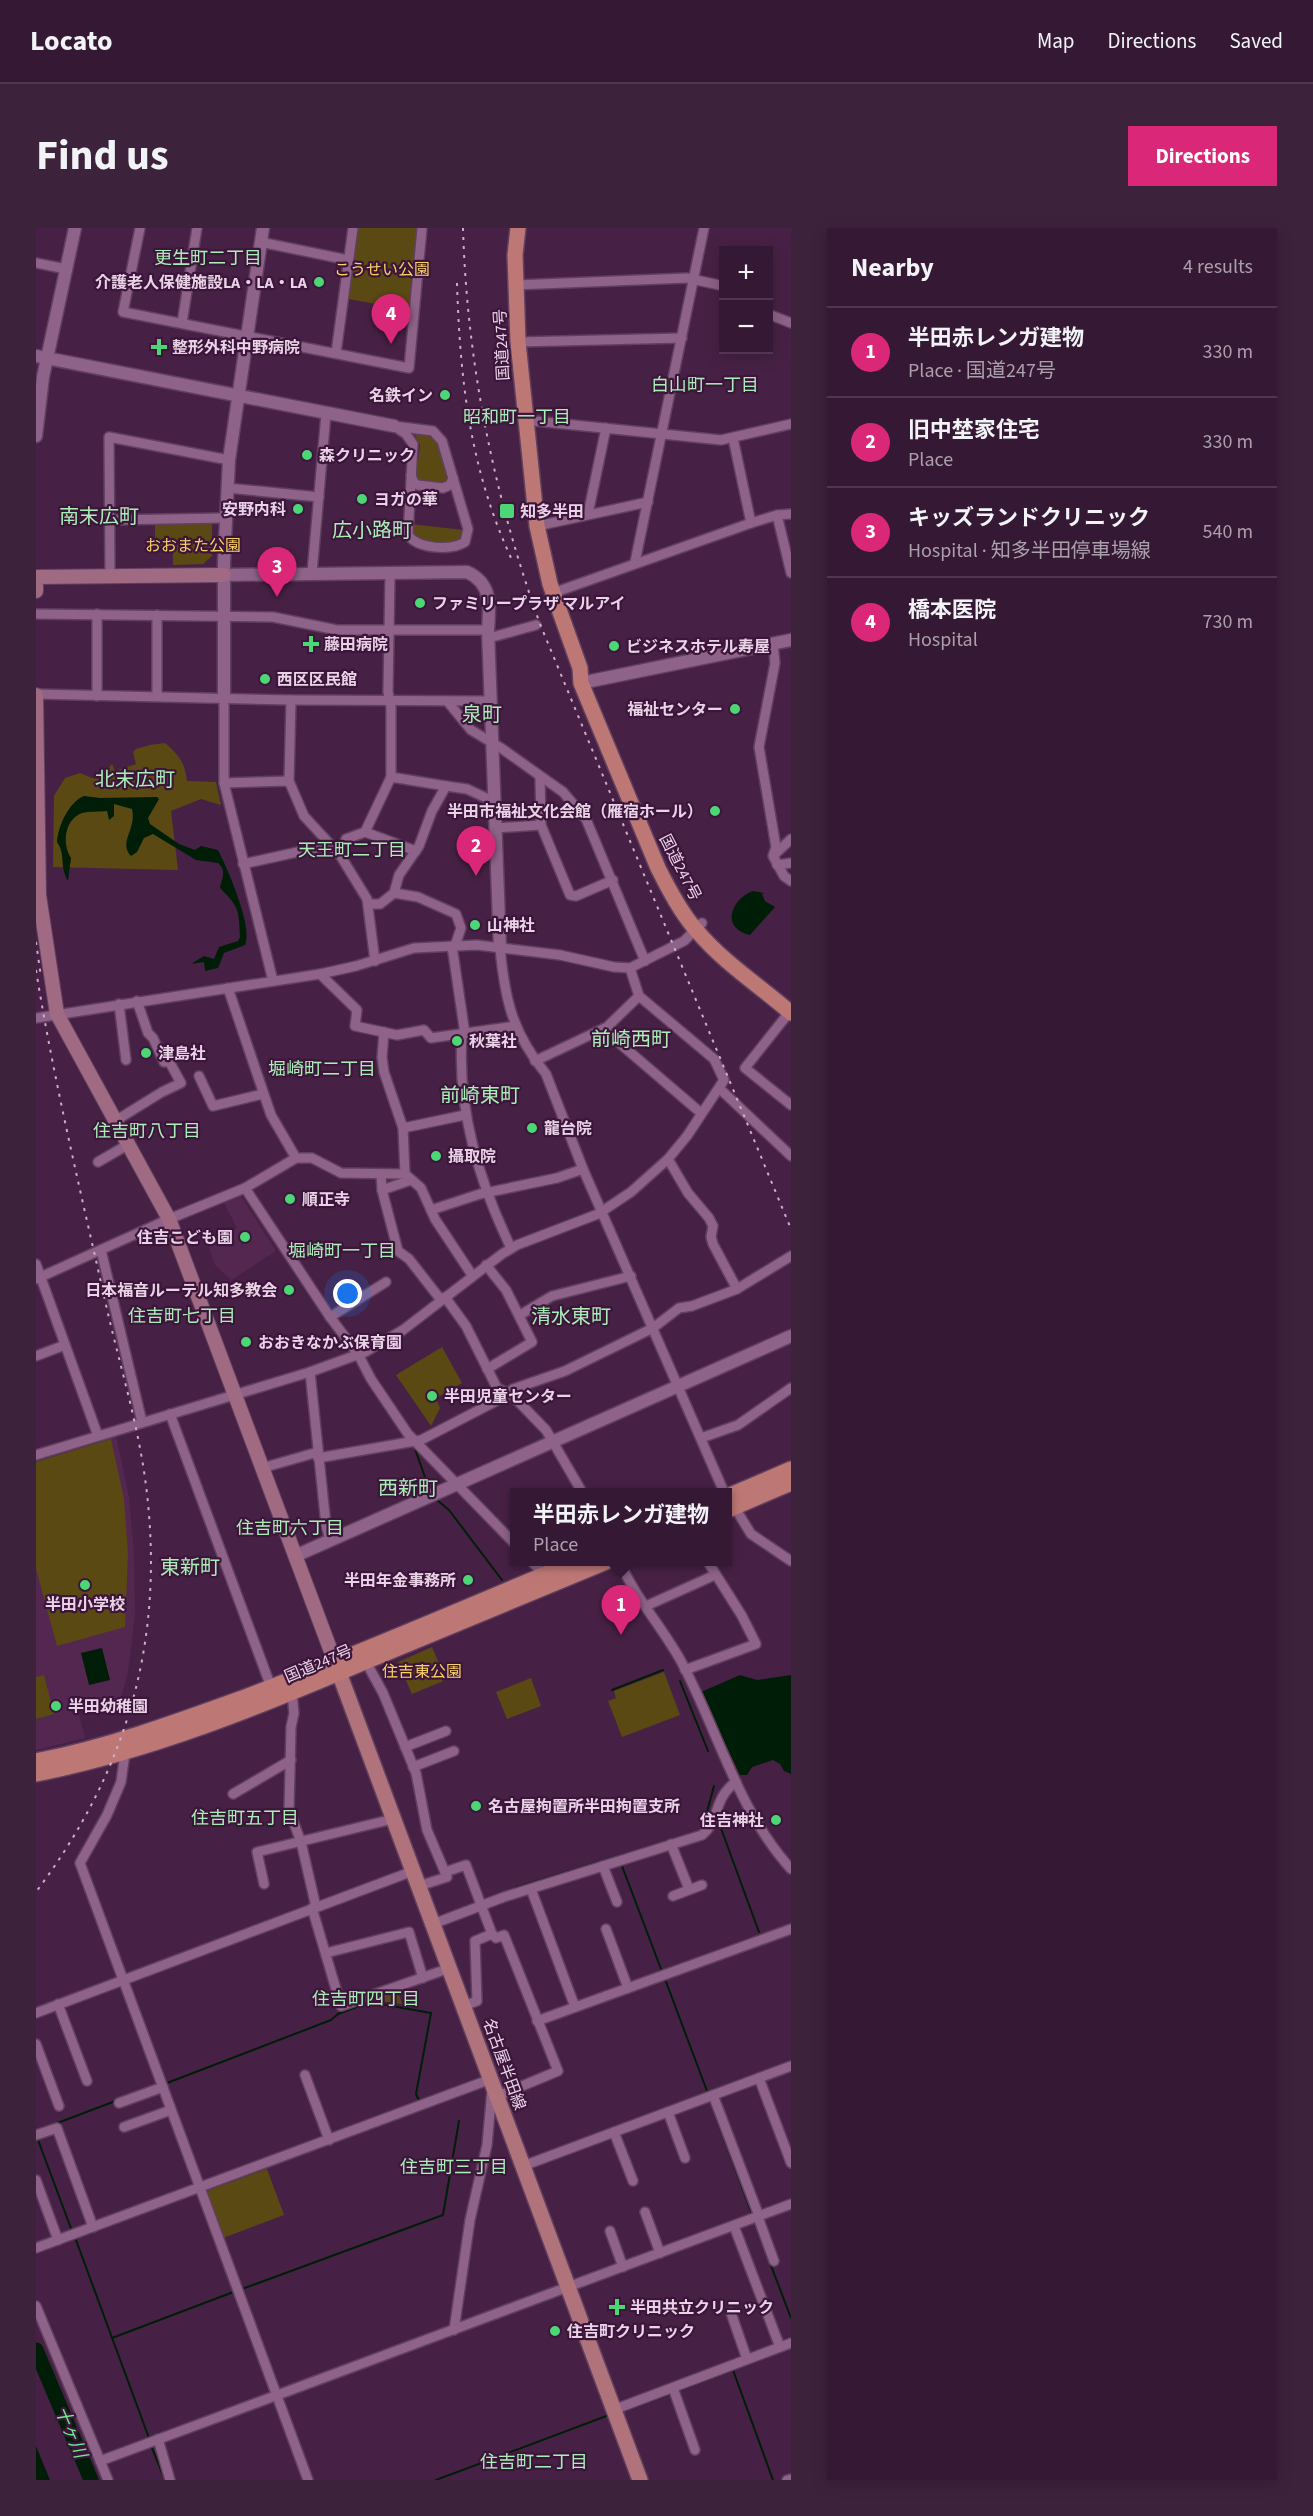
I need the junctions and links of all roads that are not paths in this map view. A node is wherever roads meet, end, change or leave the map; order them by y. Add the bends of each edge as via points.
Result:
1 (75, 228) edge
2 (140, 228) edge
3 (196, 228) edge
4 (262, 228) edge
5 (353, 228) edge
6 (422, 228) edge
7 (518, 228) edge
8 (704, 228) edge
9 (260, 242) junction
10 (348, 260) junction
11 (36, 263) edge
12 (66, 269) junction
13 (693, 279) junction
14 (516, 285) junction
15 (719, 285) edge
16 (773, 316) edge
17 (182, 323) junction
18 (791, 323) edge
19 (246, 336) junction
20 (682, 338) junction
21 (518, 342) junction
22 (336, 353) junction
23 (41, 357) edge
24 (238, 396) junction
25 (326, 414) junction
26 (525, 420) junction
27 (36, 421) edge
28 (791, 424) edge
29 (394, 426) junction
30 (606, 428) junction
31 (663, 434) junction
32 (36, 436) edge
33 (733, 438) junction
34 (229, 460) junction
35 (411, 475) junction
36 (453, 478) junction
37 (227, 488) junction
38 (319, 496) junction
39 (648, 502) junction
40 (588, 514) junction
41 (791, 514) edge
42 (777, 515) junction
43 (225, 518) junction
44 (110, 520) junction
45 (751, 523) junction
46 (537, 526) junction
47 (788, 539) edge
48 (635, 562) junction
49 (312, 573) junction
50 (390, 573) junction
51 (791, 573) edge
52 (224, 574) junction
53 (36, 576) edge
54 (110, 576) junction
55 (36, 591) edge
56 (553, 593) junction
57 (36, 614) edge
58 (98, 614) junction
59 (158, 615) junction
60 (224, 615) junction
61 (536, 626) dead end
62 (389, 630) junction
63 (489, 634) junction
64 (791, 640) edge
65 (773, 643) junction
66 (584, 677) junction
67 (36, 694) edge
68 (97, 696) junction
69 (157, 696) junction
70 (224, 698) junction
71 (291, 700) junction
72 (390, 701) junction
73 (447, 701) junction
74 (492, 701) junction
75 (494, 743) junction
76 (540, 776) junction
77 (391, 777) junction
78 (289, 781) junction
79 (224, 783) junction
80 (446, 786) junction
81 (495, 802) junction
82 (541, 825) junction
83 (496, 828) junction
84 (365, 832) junction
85 (791, 839) edge
86 (321, 847) dead end
87 (416, 851) junction
88 (340, 855) junction
89 (775, 861) junction
90 (791, 863) edge
91 (243, 864) junction
92 (613, 880) junction
93 (791, 881) edge
94 (394, 893) junction
95 (368, 904) junction
96 (699, 927) junction
97 (454, 946) junction
98 (500, 948) junction
99 (375, 961) junction
100 (645, 962) junction
101 (630, 968) junction
102 (320, 974) junction
103 (273, 981) junction
104 (228, 988) junction
105 (639, 996) junction
106 (136, 1001) junction
107 (119, 1004) junction
108 (791, 1009) edge
109 (57, 1014) junction
110 (36, 1018) edge
111 (515, 1026) junction
112 (603, 1029) junction
113 (384, 1032) junction
114 (463, 1034) junction
115 (126, 1060) dead end
116 (536, 1061) junction
117 (199, 1076) dead end
118 (719, 1088) junction
119 (263, 1094) junction
120 (791, 1105) edge
121 (701, 1113) junction
122 (465, 1116) junction
123 (115, 1121) junction
124 (403, 1128) junction
125 (129, 1144) junction
126 (791, 1156) edge
127 (296, 1158) junction
128 (668, 1159) junction
129 (98, 1162) dead end
130 (583, 1169) junction
131 (381, 1175) junction
132 (408, 1177) junction
133 (245, 1188) junction
134 (382, 1190) junction
135 (488, 1192) junction
136 (431, 1210) junction
137 (602, 1211) junction
138 (169, 1219) junction
139 (511, 1248) junction
140 (101, 1250) junction
141 (791, 1256) edge
142 (36, 1264) edge
143 (486, 1265) junction
144 (472, 1275) junction
145 (631, 1276) junction
146 (38, 1278) edge
147 (386, 1282) dead end
148 (737, 1289) junction
149 (443, 1298) junction
150 (520, 1315) junction
151 (330, 1317) junction
152 (653, 1328) junction
153 (791, 1336) edge
154 (65, 1346) junction
155 (358, 1354) junction
156 (36, 1356) edge
157 (487, 1368) junction
158 (310, 1372) junction
159 (679, 1386) junction
160 (791, 1388) edge
161 (508, 1394) junction
162 (234, 1395) junction
163 (170, 1414) junction
164 (141, 1422) junction
165 (98, 1436) junction
166 (701, 1438) junction
167 (415, 1442) junction
168 (553, 1442) junction
169 (36, 1455) edge
170 (318, 1455) junction
171 (262, 1468) junction
172 (791, 1469) edge
173 (791, 1483) edge
174 (455, 1484) junction
175 (580, 1488) edge
176 (722, 1488) edge
177 (732, 1501) edge
178 (732, 1502) edge
179 (732, 1507) edge
180 (510, 1539) edge
181 (330, 1540) junction
182 (791, 1551) edge
183 (781, 1555) junction
184 (295, 1556) junction
185 (791, 1561) edge
186 (536, 1566) edge
187 (563, 1566) edge
188 (596, 1566) edge
189 (622, 1566) edge
190 (710, 1566) edge
191 (544, 1574) junction
192 (715, 1575) junction
193 (646, 1606) junction
194 (366, 1662) junction
195 (337, 1668) junction
196 (685, 1670) junction
197 (271, 1687) junction
198 (292, 1693) junction
199 (446, 1731) dead end
200 (405, 1747) junction
201 (454, 1751) dead end
202 (125, 1754) junction
203 (291, 1760) junction
204 (36, 1761) edge
205 (413, 1767) junction
206 (36, 1774) edge
207 (736, 1782) junction
208 (233, 1794) dead end
209 (393, 1819) junction
210 (301, 1842) junction
211 (671, 1844) junction
212 (603, 1866) junction
213 (791, 1869) edge
214 (413, 1871) junction
215 (445, 1872) junction
216 (264, 1884) dead end
217 (702, 1885) dead end
218 (419, 1886) junction
219 (531, 1889) junction
220 (689, 1889) junction
221 (673, 1896) dead end
222 (617, 1902) dead end
223 (482, 1906) junction
224 (314, 1908) junction
225 (434, 1924) junction
226 (606, 1929) dead end
227 (791, 1929) edge
228 (492, 1934) junction
229 (326, 1953) junction
230 (450, 1968) junction
231 (423, 1978) junction
232 (123, 1980) junction
233 (628, 1988) junction
234 (58, 2004) junction
235 (464, 2006) junction
236 (575, 2007) junction
237 (36, 2013) edge
238 (537, 2021) junction
239 (36, 2044) edge
240 (791, 2066) edge
241 (305, 2075) dead end
242 (759, 2078) junction
243 (87, 2081) dead end
244 (163, 2087) junction
245 (494, 2087) junction
246 (713, 2094) junction
247 (119, 2103) dead end
248 (59, 2106) dead end
249 (171, 2110) junction
250 (668, 2112) junction
251 (124, 2127) dead end
252 (614, 2132) junction
253 (36, 2135) edge
254 (329, 2140) junction
255 (685, 2158) dead end
256 (791, 2163) edge
257 (523, 2166) junction
258 (36, 2180) edge
259 (633, 2181) dead end
260 (200, 2187) junction
261 (791, 2204) edge
262 (645, 2212) dead end
263 (758, 2217) junction
264 (734, 2226) junction
265 (93, 2227) junction
266 (610, 2231) dead end
267 (58, 2240) junction
268 (36, 2248) edge
269 (660, 2253) junction
270 (774, 2261) dead end
271 (623, 2267) junction
272 (568, 2288) junction
273 (36, 2306) edge
274 (731, 2313) dead end
275 (454, 2330) junction
276 (791, 2343) edge
277 (780, 2347) junction
278 (747, 2359) junction
279 (672, 2388) junction
280 (276, 2395) junction
281 (613, 2410) junction
282 (158, 2439) junction
283 (695, 2450) dead end
284 (100, 2461) junction
285 (108, 2480) edge
286 (170, 2480) edge
287 (308, 2480) edge
288 (640, 2480) edge

1 - 12 street
2 - 17 street via 123,312
3 - 17 street
4 - 9 street
5 - 10 street
6 - 22 street via 409,368
7 - 14 highway, 国道247号
8 - 13 street
9 - 10 street
9 - 19 street
10 - 22 street
11 - 12 street
12 - 23 street
13 - 14 street
13 - 15 street
13 - 20 street
14 - 21 highway, 国道247号
16 - 18 street
17 - 19 street
19 - 22 street
19 - 24 street
20 - 21 street
20 - 31 street
21 - 26 highway, 国道247号
23 - 24 street
23 - 27 street
24 - 25 street
24 - 34 street
25 - 29 street
25 - 38 street
26 - 30 street
26 - 46 highway, 国道247号
27 - 32 street
28 - 33 street
29 - 35 street via 413,444
29 - 36 street via 438,434
30 - 31 street
30 - 40 street
31 - 33 street
31 - 39 street
33 - 45 street
34 - 37 street
34 - 44 street via 109,437
35 - 36 street via 414,483 443,488
35 - 36 street via 408,535 418,544 451,548 465,542 468,536
37 - 38 street
37 - 43 street
38 - 49 street
39 - 40 street
39 - 48 street
40 - 46 street
41 - 42 street
42 - 45 street
42 - 47 street
43 - 44 street
43 - 52 street
44 - 54 street
45 - 48 street
46 - 56 highway, 国道247号
47 - 51 street
48 - 56 street
49 - 50 street
49 - 52 street
50 - 62 street
50 - 63 street via 467,572 477,576 488,594
52 - 54 main road
52 - 60 street
53 - 54 main road
53 - 55 main road
56 - 66 highway, 国道247号
57 - 58 street
58 - 59 street
58 - 68 street
59 - 60 street
59 - 69 street
60 - 62 street via 273,616 337,630
60 - 70 street
61 - 63 street
62 - 63 street
62 - 72 street
63 - 74 street
64 - 65 street
65 - 66 street
65 - 89 street via 775,663 759,747
66 - 96 highway, 国道247号 via 658,868 671,893
67 - 68 street
67 - 109 main road via 39,895
68 - 69 street
69 - 70 street
70 - 71 street
70 - 79 street
71 - 72 street
71 - 78 street
72 - 73 street
72 - 77 street
73 - 74 street
73 - 75 street via 471,730
74 - 75 street
75 - 76 street
75 - 81 street
76 - 82 street
76 - 92 street via 570,799 586,819
77 - 80 street
77 - 84 street
78 - 79 street
78 - 88 street via 304,816
79 - 91 street
80 - 81 street via 468,789
80 - 87 street
81 - 83 street
82 - 83 street
82 - 92 street via 570,895
83 - 98 street
84 - 87 street
84 - 88 street via 346,839
85 - 89 street
86 - 91 street
87 - 94 street via 399,875
88 - 95 street
89 - 90 street
89 - 93 street
91 - 103 street
92 - 100 street
94 - 95 street via 380,904
94 - 97 street via 418,897 456,914 461,928
95 - 99 street
96 - 100 street via 684,941
96 - 108 highway, 国道247号 via 738,970
97 - 98 street
97 - 99 street via 414,948
97 - 114 street
98 - 101 street
98 - 111 street via 507,1004
99 - 102 street
100 - 101 street
101 - 105 street
102 - 103 street
102 - 113 street via 357,1010 355,1026
103 - 104 street
104 - 106 street
104 - 119 street
105 - 112 street
105 - 118 street via 714,1059 724,1080
106 - 107 street
106 - 123 street via 148,1033 181,1083
107 - 109 street
107 - 115 street
108 - 120 street via 745,1068
109 - 110 street
109 - 123 main road
111 - 114 street
111 - 116 street
112 - 116 street
112 - 121 street
113 - 114 street via 397,1035 424,1030 431,1038
113 - 124 street via 384,1072
114 - 122 street via 460,1070
116 - 130 street via 546,1074
117 - 119 street via 213,1106
118 - 121 street
118 - 126 street
119 - 127 street via 276,1126
121 - 128 street
122 - 124 street
122 - 135 street
123 - 125 main road
124 - 132 street
125 - 129 street
125 - 138 main road
127 - 131 street via 312,1158 341,1173
127 - 133 street
128 - 137 street via 631,1192
128 - 148 street via 709,1218 713,1244
130 - 135 street
130 - 137 street
131 - 132 street
131 - 134 street
132 - 134 street
132 - 136 street via 421,1188
133 - 138 street
133 - 151 street
134 - 149 street via 398,1251 410,1259
135 - 136 street
135 - 139 street
136 - 144 street
137 - 139 street
137 - 145 street
138 - 140 street
138 - 162 main road
139 - 143 street
140 - 146 street
140 - 164 street
141 - 148 street
142 - 146 street
143 - 144 street
143 - 150 street
144 - 149 street
145 - 150 street via 552,1296
145 - 152 street
146 - 154 street
147 - 151 street
148 - 152 street via 679,1308
149 - 155 street via 403,1330
149 - 157 street via 466,1326
150 - 157 street via 532,1342
151 - 155 street
152 - 159 street
152 - 161 street
153 - 159 street
154 - 156 street
154 - 165 street
155 - 158 street
155 - 167 street
157 - 161 street via 497,1388
158 - 162 street
158 - 170 street
159 - 166 street
159 - 168 street
160 - 166 street via 738,1425
161 - 167 street
161 - 168 street via 531,1412
162 - 163 street
162 - 171 main road
163 - 164 street
163 - 197 street
164 - 165 street
165 - 169 street
166 - 176 street
167 - 170 street
167 - 174 street
168 - 174 street
168 - 175 street
170 - 171 street
170 - 181 street
171 - 184 main road
172 - 177 highway
173 - 178 highway
174 - 180 street
174 - 181 street
179 - 183 street via 751,1534
181 - 184 street
182 - 183 street
183 - 185 street
184 - 195 main road
186 - 191 street
187 - 191 highway, 国道247号
188 - 194 highway, 国道247号
189 - 193 street
190 - 192 street
191 - 195 highway, 国道247号
192 - 193 street
192 - 196 street via 756,1644
193 - 196 street
194 - 195 highway, 国道247号
194 - 200 street
195 - 197 highway, 国道247号
195 - 198 highway, 国道247号
195 - 209 main road, 名古屋半田線
196 - 207 street
197 - 204 highway, 国道247号 via 120,1742
198 - 202 highway, 国道247号
198 - 203 street
199 - 200 street
200 - 205 street
201 - 205 street
202 - 206 highway, 国道247号
202 - 232 street via 121,1782 80,1863
203 - 208 street
203 - 210 street via 289,1810
205 - 215 street via 427,1830
207 - 211 street via 721,1795 705,1832
207 - 213 street via 770,1845
209 - 210 street
209 - 214 main road, 名古屋半田線
210 - 216 street via 257,1852
210 - 224 street
211 - 212 street
211 - 220 street
212 - 219 street
212 - 222 street
214 - 218 main road, 名古屋半田線
214 - 224 street
215 - 218 street via 447,1877
215 - 223 street via 466,1865
217 - 220 street
218 - 225 main road, 名古屋半田線
219 - 223 street
219 - 236 street
220 - 221 street
223 - 225 street
223 - 228 street
224 - 229 street
224 - 232 street
225 - 230 main road, 名古屋半田線
226 - 233 street
227 - 233 street
228 - 235 street via 475,1941 477,2001
228 - 238 street via 496,1938 504,1935
229 - 231 street via 409,1932
229 - 231 street via 341,2006
230 - 231 street
230 - 235 main road, 名古屋半田線
232 - 234 street
232 - 244 street
233 - 236 street
234 - 237 street
234 - 243 street
235 - 245 main road, 名古屋半田線
236 - 238 street
238 - 245 street via 558,2071
239 - 248 street
240 - 242 street
241 - 254 street
242 - 246 street
242 - 256 street
244 - 247 street
244 - 249 street
245 - 254 street
245 - 257 main road, 名古屋半田線
245 - 275 street
246 - 250 street
246 - 263 street
249 - 251 street
249 - 260 street
250 - 252 street
250 - 255 street
252 - 257 street
252 - 259 street
253 - 265 street via 57,2128
254 - 260 street
257 - 272 main road, 名古屋半田線
258 - 267 street
260 - 265 street
260 - 280 street
261 - 263 street
262 - 269 street
263 - 264 street
263 - 270 street
264 - 269 street
264 - 277 street
265 - 267 street
266 - 271 street
267 - 268 street
269 - 271 street
271 - 272 street
272 - 275 street
272 - 281 main road, 名古屋半田線
273 - 284 street
274 - 278 street
275 - 280 street
276 - 277 street
277 - 278 street
278 - 279 street
279 - 281 street
279 - 283 street
280 - 282 street
280 - 287 street
281 - 288 main road, 名古屋半田線
282 - 284 street
282 - 286 street
284 - 285 street

